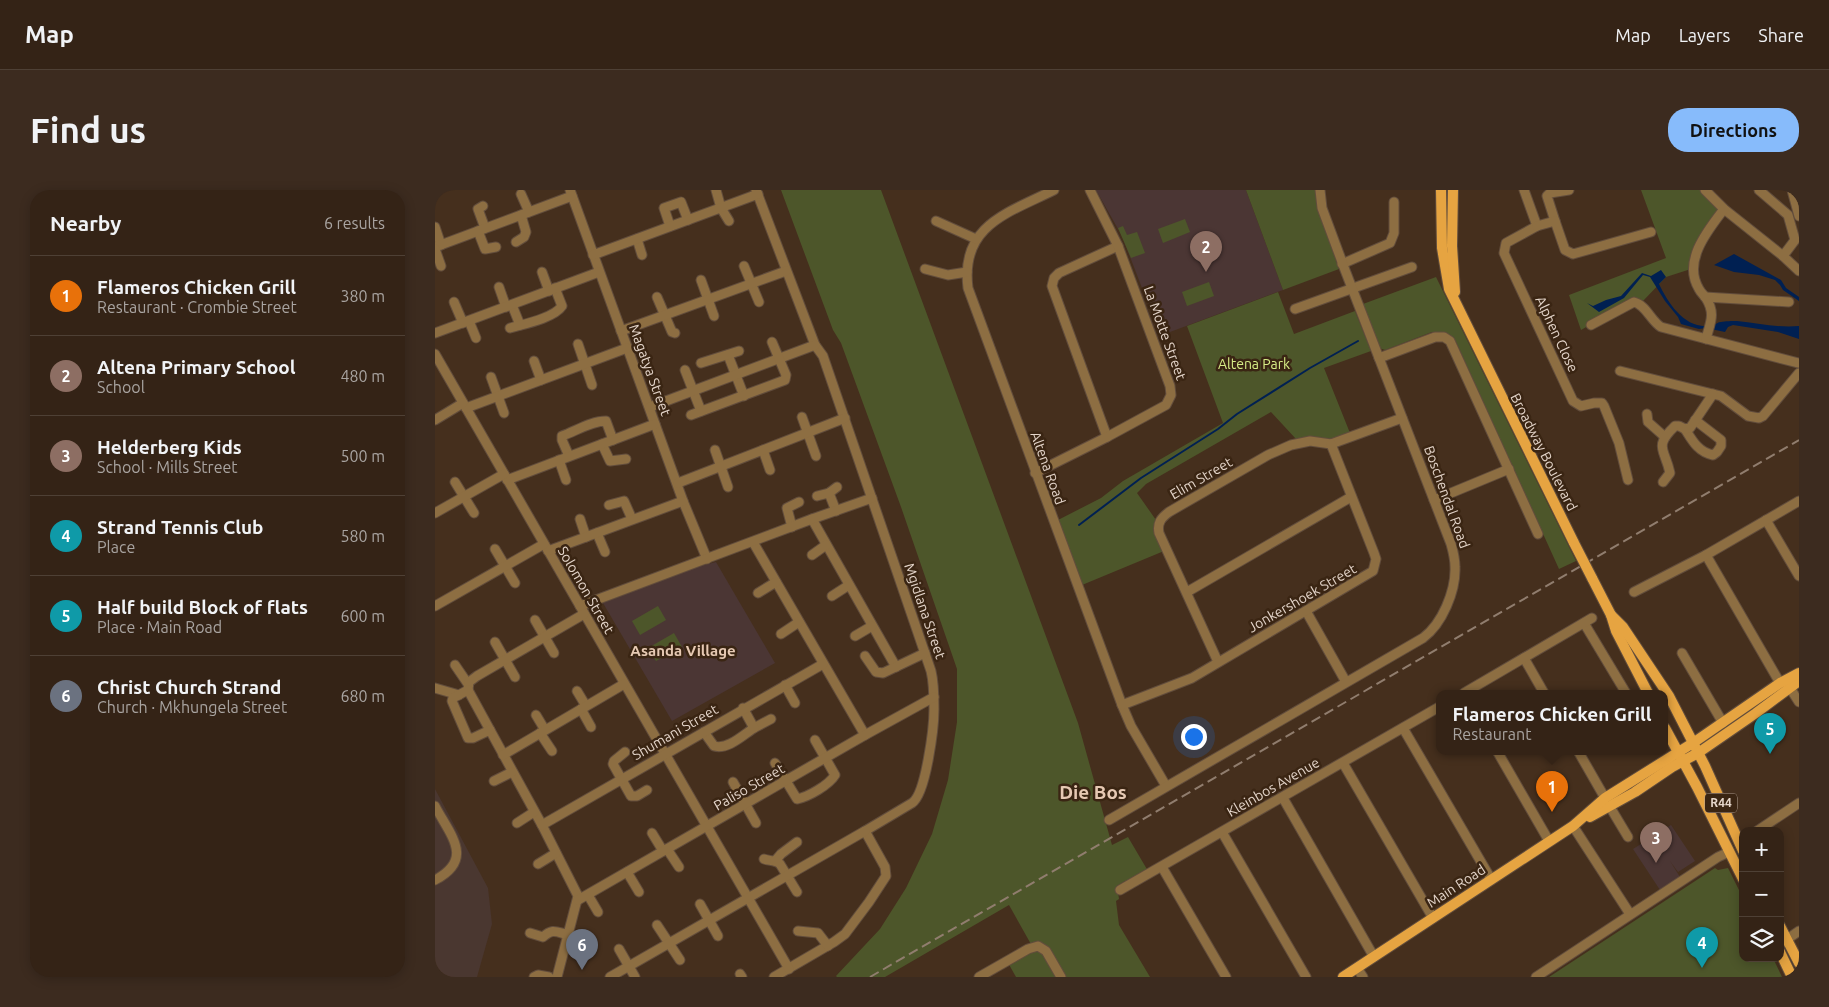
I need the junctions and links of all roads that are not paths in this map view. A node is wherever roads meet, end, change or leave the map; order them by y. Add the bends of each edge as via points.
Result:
1 (716, 190) edge
2 (1054, 190) edge
3 (1090, 190) edge
4 (1320, 190) edge
5 (1441, 190) edge
6 (1453, 190) edge
7 (1524, 190) edge
8 (1569, 190) edge
9 (1759, 190) edge
10 (1792, 190) edge
11 (757, 192) edge
12 (1711, 192) edge
13 (571, 193) edge
14 (521, 194) dead end
15 (1394, 202) dead end
16 (483, 206) dead end
17 (721, 208) junction
18 (1725, 209) junction
19 (525, 214) junction
20 (1799, 216) edge
21 (688, 220) junction
22 (729, 221) dead end
23 (936, 221) dead end
24 (1555, 221) junction
25 (670, 226) junction
26 (1537, 226) junction
27 (435, 227) edge
28 (481, 230) junction
29 (1651, 232) dead end
30 (637, 239) junction
31 (976, 240) junction
32 (516, 242) dead end
33 (1118, 246) junction
34 (437, 247) edge
35 (496, 247) dead end
36 (593, 255) junction
37 (642, 255) dead end
38 (1783, 256) junction
39 (1342, 264) junction
40 (441, 266) dead end
41 (744, 266) dead end
42 (1412, 267) dead end
43 (925, 269) dead end
44 (786, 271) junction
45 (1799, 271) edge
46 (542, 272) dead end
47 (599, 272) junction
48 (967, 272) junction
49 (701, 280) dead end
50 (751, 284) junction
51 (499, 287) dead end
52 (1352, 289) junction
53 (552, 290) junction
54 (657, 297) dead end
55 (1705, 297) junction
56 (708, 299) junction
57 (1455, 300) junction
58 (454, 302) dead end
59 (759, 302) dead end
60 (1789, 302) dead end
61 (509, 306) junction
62 (1295, 309) dead end
63 (664, 315) junction
64 (714, 316) dead end
65 (466, 322) junction
66 (519, 325) junction
67 (1591, 325) dead end
68 (509, 328) dead end
69 (621, 331) junction
70 (1708, 331) junction
71 (435, 333) edge
72 (675, 333) dead end
73 (476, 338) dead end
74 (772, 342) dead end
75 (578, 344) dead end
76 (815, 345) junction
77 (627, 348) junction
78 (739, 351) dead end
79 (435, 354) edge
80 (728, 355) junction
81 (1379, 358) junction
82 (779, 359) junction
83 (534, 361) dead end
84 (1798, 362) edge
85 (701, 363) dead end
86 (584, 364) junction
87 (685, 370) dead end
88 (1620, 371) dead end
89 (1799, 373) edge
90 (736, 375) junction
91 (491, 377) dead end
92 (541, 380) junction
93 (1795, 384) edge
94 (592, 385) dead end
95 (693, 391) junction
96 (1713, 394) junction
97 (497, 396) junction
98 (744, 396) junction
99 (465, 406) junction
100 (650, 407) junction
101 (701, 411) junction
102 (504, 413) dead end
103 (691, 414) dead end
104 (1647, 414) dead end
105 (802, 417) dead end
106 (845, 418) junction
107 (1402, 418) junction
108 (435, 420) edge
109 (1695, 420) junction
110 (655, 424) junction
111 (1685, 429) junction
112 (808, 433) junction
113 (1107, 437) junction
114 (1665, 437) junction
115 (613, 440) junction
116 (602, 444) junction
117 (1331, 444) junction
118 (715, 450) dead end
119 (763, 450) junction
120 (569, 456) junction
121 (816, 456) dead end
122 (626, 459) dead end
123 (559, 460) junction
124 (720, 467) junction
125 (1509, 469) junction
126 (770, 470) dead end
127 (1035, 473) junction
128 (505, 477) junction
129 (566, 480) dead end
130 (1628, 480) dead end
131 (455, 482) dead end
132 (1663, 482) dead end
133 (678, 483) junction
134 (728, 487) dead end
135 (837, 487) dead end
136 (829, 493) junction
137 (817, 496) dead end
138 (464, 497) junction
139 (1351, 497) junction
140 (872, 498) junction
141 (683, 500) junction
142 (1434, 500) junction
143 (1799, 501) edge
144 (799, 502) dead end
145 (609, 505) dead end
146 (836, 511) junction
147 (435, 513) edge
148 (474, 513) dead end
149 (580, 519) dead end
150 (632, 519) junction
151 (812, 519) junction
152 (1766, 520) junction
153 (792, 527) junction
154 (597, 532) junction
155 (1539, 534) dead end
156 (586, 537) junction
157 (753, 542) junction
158 (826, 546) junction
159 (546, 548) junction
160 (495, 549) dead end
161 (605, 552) dead end
162 (1706, 554) junction
163 (812, 555) dead end
164 (707, 559) junction
165 (504, 567) junction
166 (1799, 576) edge
167 (776, 582) junction
168 (515, 583) dead end
169 (849, 586) junction
170 (1187, 592) junction
171 (1633, 592) dead end
172 (758, 593) dead end
173 (832, 596) dead end
174 (435, 606) edge
175 (582, 610) junction
176 (1306, 611) junction
177 (1611, 615) junction
178 (1592, 618) dead end
179 (535, 620) dead end
180 (799, 622) junction
181 (1584, 623) junction
182 (872, 626) junction
183 (781, 634) dead end
184 (855, 636) dead end
185 (545, 637) junction
186 (495, 642) dead end
187 (554, 653) dead end
188 (925, 653) junction
189 (1682, 653) dead end
190 (865, 656) dead end
191 (1524, 658) junction
192 (505, 660) junction
193 (1218, 662) junction
194 (823, 664) junction
195 (455, 665) dead end
196 (896, 667) junction
197 (1799, 673) edge
198 (515, 677) dead end
199 (1799, 681) edge
200 (1346, 682) junction
201 (624, 684) junction
202 (785, 685) junction
203 (1785, 686) junction
204 (468, 687) junction
205 (435, 688) edge
206 (1469, 690) edge
207 (1542, 690) edge
208 (1624, 690) edge
209 (1646, 690) edge
210 (1665, 690) edge
211 (577, 691) dead end
212 (1668, 694) edge
213 (459, 695) junction
214 (934, 697) junction
215 (1799, 702) edge
216 (795, 703) dead end
217 (1121, 705) junction
218 (583, 708) junction
219 (743, 708) junction
220 (1436, 709) edge
221 (536, 714) dead end
222 (771, 719) dead end
223 (1723, 722) junction
224 (591, 727) dead end
225 (755, 728) junction
226 (1403, 728) junction
227 (490, 730) junction
228 (543, 732) junction
229 (704, 732) junction
230 (1668, 734) edge
231 (865, 735) junction
232 (815, 740) dead end
233 (1693, 743) junction
234 (552, 751) dead end
235 (625, 752) dead end
236 (1698, 753) junction
237 (503, 755) junction
238 (665, 755) junction
239 (1499, 755) edge
240 (1580, 755) edge
241 (1661, 755) edge
242 (1681, 756) junction
243 (826, 758) junction
244 (775, 763) dead end
245 (1343, 763) junction
246 (1658, 764) junction
247 (512, 772) junction
248 (622, 779) junction
249 (494, 781) dead end
250 (733, 782) dead end
251 (785, 782) junction
252 (1166, 786) junction
253 (647, 790) dead end
254 (1283, 798) junction
255 (1607, 803) junction
256 (1799, 803) edge
257 (746, 804) junction
258 (435, 806) edge
259 (535, 812) junction
260 (1109, 820) dead end
261 (517, 823) dead end
262 (756, 823) dead end
263 (542, 825) junction
264 (1573, 826) junction
265 (707, 827) junction
266 (1763, 827) edge
267 (865, 831) junction
268 (1222, 832) junction
269 (652, 833) dead end
270 (1628, 837) dead end
271 (1739, 839) edge
272 (1549, 841) junction
273 (797, 842) dead end
274 (665, 850) junction
275 (1729, 852) junction
276 (556, 853) junction
277 (763, 859) dead end
278 (775, 861) junction
279 (538, 864) dead end
280 (679, 867) dead end
281 (1162, 867) junction
282 (627, 872) junction
283 (1739, 872) edge
284 (786, 876) junction
285 (435, 880) edge
286 (1491, 880) junction
287 (1120, 890) dead end
288 (639, 892) dead end
289 (797, 892) dead end
290 (588, 895) junction
291 (747, 897) junction
292 (578, 900) junction
293 (700, 904) dead end
294 (598, 912) dead end
295 (1631, 914) junction
296 (1433, 918) junction
297 (709, 919) junction
298 (657, 925) dead end
299 (798, 931) dead end
300 (1799, 931) edge
301 (530, 933) dead end
302 (569, 935) junction
303 (718, 936) dead end
304 (1784, 942) edge
305 (669, 943) junction
306 (828, 946) junction
307 (619, 949) dead end
308 (1374, 957) junction
309 (680, 960) dead end
310 (1784, 960) edge
311 (1799, 963) edge
312 (629, 966) junction
313 (1357, 968) junction
314 (789, 969) junction
315 (534, 977) edge
316 (549, 977) edge
317 (557, 977) edge
318 (610, 977) edge
319 (635, 977) edge
320 (774, 977) edge
321 (979, 977) edge
322 (1061, 977) edge
323 (1226, 977) edge
324 (1306, 977) edge
325 (1343, 977) edge
326 (1363, 977) edge
327 (1536, 977) edge
328 (1792, 977) edge

1 - 17 street
2 - 31 street, Altena Road via 995,220
3 - 33 street, La Motte Street
4 - 39 street, Boschendal Road via 1322,208
5 - 57 main road, Broadway Boulevard via 1443,260 1449,289
6 - 57 main road, Broadway Boulevard
7 - 26 street
8 - 24 street via 1547,196
9 - 38 street via 1790,217 1795,240
10 - 20 street
11 - 17 street
11 - 44 street, Mgidlana Street
12 - 18 street
13 - 19 street
13 - 36 street, Magatya Street
14 - 19 street
15 - 39 street via 1391,243
16 - 28 street via 478,209
17 - 21 street
17 - 22 street
18 - 38 street
18 - 55 street via 1696,253 1696,280
19 - 28 street
19 - 32 street via 526,232
21 - 25 street
21 - 25 street via 681,202 664,208
23 - 31 street
24 - 26 street
24 - 29 street via 1565,250 1573,254
25 - 30 street
26 - 130 street, Alphen Close via 1505,243 1504,253 1573,401 1581,406 1598,402 1604,406 1619,443
27 - 34 street
28 - 34 street
28 - 35 street via 485,249
30 - 36 street
30 - 37 street
31 - 48 street, Altena Road
33 - 113 street, La Motte Street via 1172,392 1165,405
33 - 113 street via 1059,273 1052,286
34 - 40 street
36 - 47 street, Magatya Street
38 - 45 street
39 - 52 street, Boschendal Road
41 - 50 street
42 - 52 street
43 - 48 street via 948,275
44 - 50 street
44 - 76 street, Mgidlana Street
46 - 53 street
47 - 53 street
47 - 69 street, Magatya Street
48 - 127 street, Altena Road via 971,301
49 - 56 street
50 - 56 street
50 - 59 street
51 - 61 street
52 - 62 street
52 - 81 street, Boschendal Road
53 - 61 street
53 - 66 street via 562,306 559,311
54 - 63 street
55 - 60 street
55 - 70 street via 1712,310
56 - 63 street
56 - 64 street
57 - 177 main road, Broadway Boulevard, bridge
58 - 65 street
61 - 65 street
61 - 66 street
63 - 69 street
63 - 72 street
65 - 71 street
65 - 73 street
66 - 68 street
67 - 70 street via 1633,302 1639,304 1659,326
69 - 77 street, Magatya Street
70 - 84 street
74 - 82 street
75 - 86 street
76 - 82 street
76 - 106 street, Mgidlana Street via 823,356
77 - 86 street
77 - 100 street, Magatya Street
78 - 80 street
79 - 99 street, Solomon Street
80 - 85 street
80 - 90 street
81 - 107 street, Boschendal Road
81 - 125 street via 1435,337 1447,339
82 - 90 street
82 - 98 street via 785,380
83 - 92 street
86 - 92 street
86 - 94 street
87 - 95 street
88 - 96 street
89 - 93 street
90 - 95 street
90 - 98 street
91 - 97 street
92 - 97 street
93 - 96 street via 1761,418 1744,414 1724,398
95 - 100 street
95 - 101 street
96 - 109 street
97 - 99 street
97 - 102 street
98 - 101 street
99 - 108 street
99 - 128 street, Solomon Street
100 - 110 street, Magatya Street
101 - 103 street
104 - 114 street via 1648,422
105 - 112 street
106 - 112 street
106 - 140 street, Mgidlana Street
107 - 117 street, Elim Street
107 - 142 street, Boschendal Road
109 - 111 street via 1690,428
109 - 111 street via 1721,440 1717,452 1713,455 1706,453 1694,444
110 - 115 street
110 - 133 street, Magatya Street
111 - 114 street via 1675,426
112 - 119 street
112 - 121 street
113 - 127 street, La Motte Street
114 - 132 street via 1661,448 1670,473
115 - 116 street
115 - 120 street via 606,421 586,426 562,436
116 - 120 street
116 - 122 street via 610,461
117 - 139 street, Jonkershoek Street
117 - 170 street, Elim Street via 1310,441 1291,445 1165,515 1158,524 1159,533
118 - 124 street
119 - 124 street
119 - 126 street
120 - 123 street
123 - 128 street
123 - 129 street
124 - 133 street
124 - 134 street
125 - 142 street
125 - 155 street
127 - 217 street, Altena Road
128 - 138 street
128 - 159 street, Solomon Street
131 - 138 street
133 - 141 street, Magatya Street
135 - 136 street
136 - 137 street
136 - 146 street
138 - 147 street
138 - 148 street
139 - 170 street
139 - 176 street, Jonkershoek Street via 1376,559 1373,571
140 - 146 street
140 - 188 street, Mgidlana Street
141 - 150 street
141 - 164 street, Magatya Street
142 - 200 street, Boschendal Road via 1451,544 1455,566 1450,594 1439,622 1423,638
143 - 152 street
144 - 153 street via 787,508
145 - 150 street via 624,501
146 - 151 street
149 - 156 street
150 - 154 street
151 - 153 street
151 - 158 street
152 - 162 street
152 - 166 street
153 - 157 street
154 - 156 street
154 - 161 street
156 - 159 street
157 - 164 street
157 - 167 street
158 - 163 street
158 - 169 street
159 - 165 street
159 - 175 street, Solomon Street
160 - 165 street
162 - 171 street
162 - 203 street
164 - 175 street
165 - 168 street
165 - 174 street
167 - 172 street
167 - 180 street
169 - 173 street
169 - 182 street
170 - 193 street, Elim Street
175 - 185 street
175 - 201 street, Solomon Street
176 - 193 street, Jonkershoek Street
176 - 200 street
177 - 209 main road, Broadway Boulevard
177 - 210 main road, Broadway Boulevard via 1623,627
178 - 181 street
179 - 185 street
180 - 183 street
180 - 194 street
181 - 191 street
181 - 208 street
182 - 184 street
182 - 196 street
185 - 187 street
185 - 192 street
186 - 192 street
188 - 196 street
188 - 214 street, Mgidlana Street
189 - 223 street
190 - 196 street via 876,672 883,673
191 - 206 street
191 - 207 street
192 - 198 street
192 - 204 street via 477,676
193 - 217 street, Jonkershoek Street via 1181,683
194 - 202 street, Shumani Street
194 - 231 street
195 - 204 street
197 - 203 main road, Main Road
199 - 203 main road, Main Road
200 - 252 street, Boschendal Road
201 - 218 street
201 - 238 street, Solomon Street
202 - 216 street
202 - 219 street, Shumani Street
203 - 215 street
203 - 223 main road, Main Road
203 - 236 main road, Main Road
204 - 213 street
204 - 227 street
205 - 213 street
211 - 218 street
212 - 233 main road, Broadway Boulevard
213 - 227 street via 452,701 468,738
214 - 231 street, Paliso Street
214 - 267 street, Mgidlana Street via 928,758 918,798
217 - 252 street, Altena Road
218 - 224 street
218 - 228 street
219 - 225 street
219 - 229 street, Shumani Street
220 - 226 street, Kleinbos Avenue
221 - 228 street
222 - 225 street
223 - 233 main road, Main Road
225 - 229 street via 720,747 712,744
226 - 245 street, Kleinbos Avenue
226 - 286 street
227 - 237 street
228 - 234 street
228 - 237 street
229 - 238 street, Shumani Street
230 - 242 main road
231 - 243 street, Paliso Street
232 - 243 street
233 - 236 main road, Broadway Boulevard / R44
233 - 242 main road, Main Road
235 - 248 street via 613,762
236 - 242 main road, Main Road
236 - 271 main road, Broadway Boulevard / R44
237 - 247 street
238 - 248 street, Shumani Street
238 - 265 street, Solomon Street
239 - 272 street
240 - 255 street
241 - 246 main road
242 - 246 main road, Main Road
242 - 255 main road, Main Road
242 - 275 main road, R44
243 - 251 street, Paliso Street
243 - 251 street via 835,777 815,791 797,799
244 - 251 street
245 - 254 street, Kleinbos Avenue
245 - 296 street
246 - 255 main road, Main Road
247 - 249 street
247 - 259 street
248 - 253 street via 632,797
248 - 263 street, Shumani Street
250 - 257 street
251 - 257 street, Paliso Street
252 - 260 street, Boschendal Road
254 - 268 street, Kleinbos Avenue
254 - 308 street
255 - 264 main road, Main Road
255 - 270 street
256 - 266 street
257 - 262 street
257 - 265 street, Paliso Street
258 - 285 street via 456,844 457,852 452,868
259 - 261 street
259 - 263 street
263 - 276 street
264 - 272 main road, Main Road
264 - 295 street
265 - 274 street, Paliso Street
265 - 291 street, Solomon Street
267 - 284 street, Mgidlana Street
267 - 306 street via 885,867 886,876 845,934
268 - 281 street, Kleinbos Avenue
268 - 324 street
269 - 274 street
272 - 286 main road, Main Road
273 - 278 street
274 - 280 street
274 - 282 street, Paliso Street
275 - 283 main road, R44
275 - 295 street
276 - 279 street
276 - 292 street
277 - 278 street
278 - 284 street
281 - 287 street, Kleinbos Avenue
281 - 323 street
282 - 288 street
282 - 290 street, Paliso Street
284 - 289 street
284 - 291 street, Mgidlana Street
286 - 296 main road, Main Road
290 - 292 street, Paliso Street
290 - 294 street
291 - 297 street, Mgidlana Street
291 - 314 street, Solomon Street
292 - 302 street
293 - 297 street
295 - 327 street
296 - 308 main road, Main Road
297 - 303 street
297 - 305 street, Mgidlana Street
298 - 305 street
299 - 306 street via 818,933
300 - 304 street
301 - 302 street via 543,937 549,931
302 - 317 street
304 - 311 main road
305 - 309 street
305 - 312 street, Mgidlana Street
306 - 314 street
307 - 312 street
308 - 313 main road, Main Road
310 - 328 main road
312 - 318 street, Mgidlana Street
312 - 319 street
313 - 325 main road, Main Road
313 - 326 street
314 - 320 street
315 - 316 street
321 - 322 street via 1033,946 1046,951

